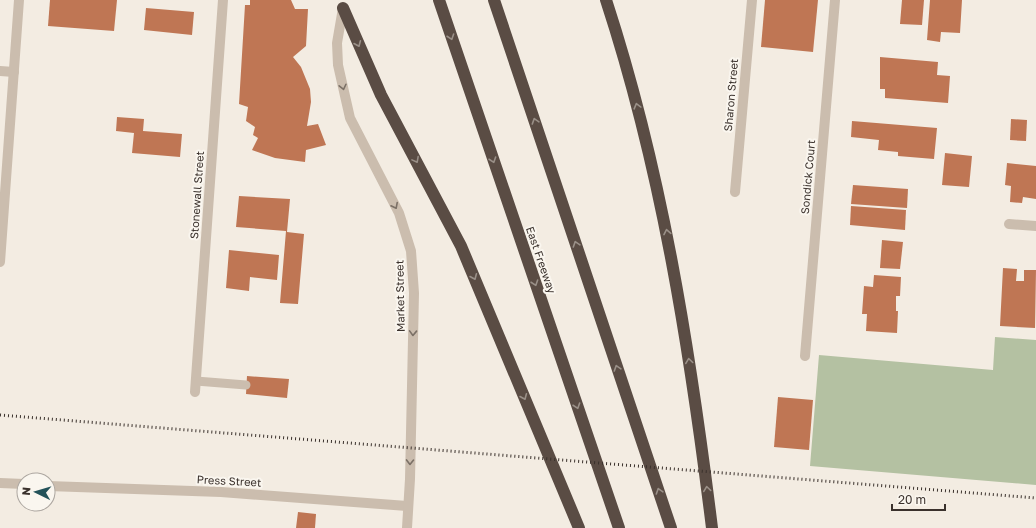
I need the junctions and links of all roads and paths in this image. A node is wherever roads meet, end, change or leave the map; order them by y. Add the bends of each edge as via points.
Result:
1 (20, 0) edge
2 (223, 0) edge
3 (439, 0) edge
4 (494, 0) edge
5 (606, 0) edge
6 (752, 0) edge
7 (835, 0) edge
8 (344, 8) joint
9 (0, 71) edge
10 (14, 72) junction
11 (735, 192) dead end
12 (1009, 224) dead end
13 (1036, 226) edge
14 (0, 262) edge
15 (805, 356) dead end
16 (196, 381) junction
17 (246, 385) dead end
18 (195, 392) dead end
19 (0, 483) edge
20 (16, 484) edge
21 (56, 486) edge
22 (407, 506) junction
23 (407, 528) edge
24 (579, 528) edge
25 (619, 528) edge
26 (671, 528) edge
27 (712, 528) edge

1 - 10 street
2 - 16 street, Stonewall Street
3 -> 25 highway, East Freeway
26 -> 4 highway
27 -> 5 highway via 683,322 667,233 621,45
6 - 11 street, Sharon Street
7 - 15 street, Sondick Court
8 -> 22 street, Market Street via 337,43 338,65 350,118 398,213 411,251 414,293 410,479
8 -> 24 highway via 381,95 461,246
9 - 10 street
10 - 14 street
12 - 13 street
16 - 17 lane
16 - 18 street, Stonewall Street
19 - 20 street
21 - 22 street, Press Street via 221,492
22 - 23 street, Market Street

